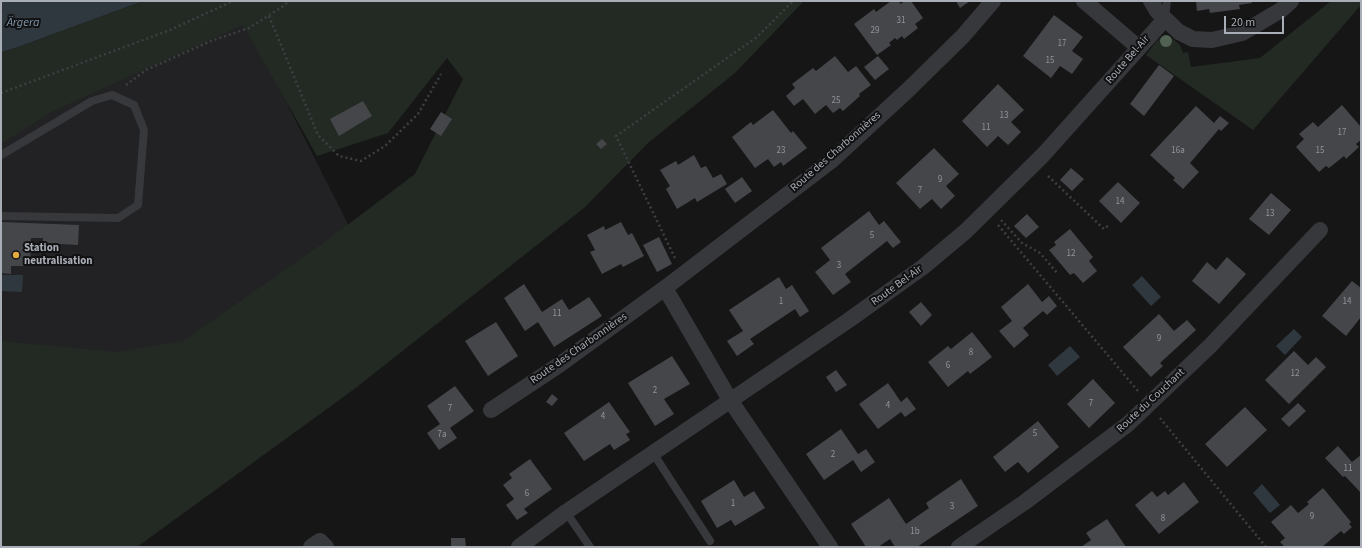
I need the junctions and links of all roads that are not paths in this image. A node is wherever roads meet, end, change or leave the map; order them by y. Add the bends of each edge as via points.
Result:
1 (993, 1) edge
2 (1084, 1) edge
3 (1151, 1) edge
4 (1167, 1) edge
5 (1291, 1) edge
6 (1165, 19) junction
7 (1139, 48) junction
8 (1, 155) edge
9 (1, 216) edge
10 (1320, 230) dead end
11 (665, 288) junction
12 (730, 400) junction
13 (491, 410) dead end
14 (653, 453) junction
15 (566, 512) junction
16 (710, 541) dead end
17 (311, 547) edge
18 (326, 547) edge
19 (519, 547) edge
20 (590, 547) edge
21 (830, 547) edge
22 (959, 547) edge

1 - 11 street, Route des Charbonnières via 963,36 915,84 831,160
2 - 7 street
3 - 6 street via 1156,11
4 - 6 lane
5 - 6 street via 1242,34 1212,40 1193,39 1179,32
6 - 7 street, Route Bel-Air
7 - 12 street, Route Bel-Air via 992,214 850,320
8 - 9 lane via 92,101 112,95 134,105 144,130 138,205 118,218
10 - 22 street, Route du Couchant via 1210,346 1128,424 1025,502
11 - 12 street
11 - 13 street, Route des Charbonnières via 559,365
12 - 14 street, Route Bel-Air
12 - 21 street
14 - 15 street, Route Bel-Air
14 - 16 lane
15 - 19 street, Route Bel-Air
15 - 20 lane
17 - 18 street via 320,541

